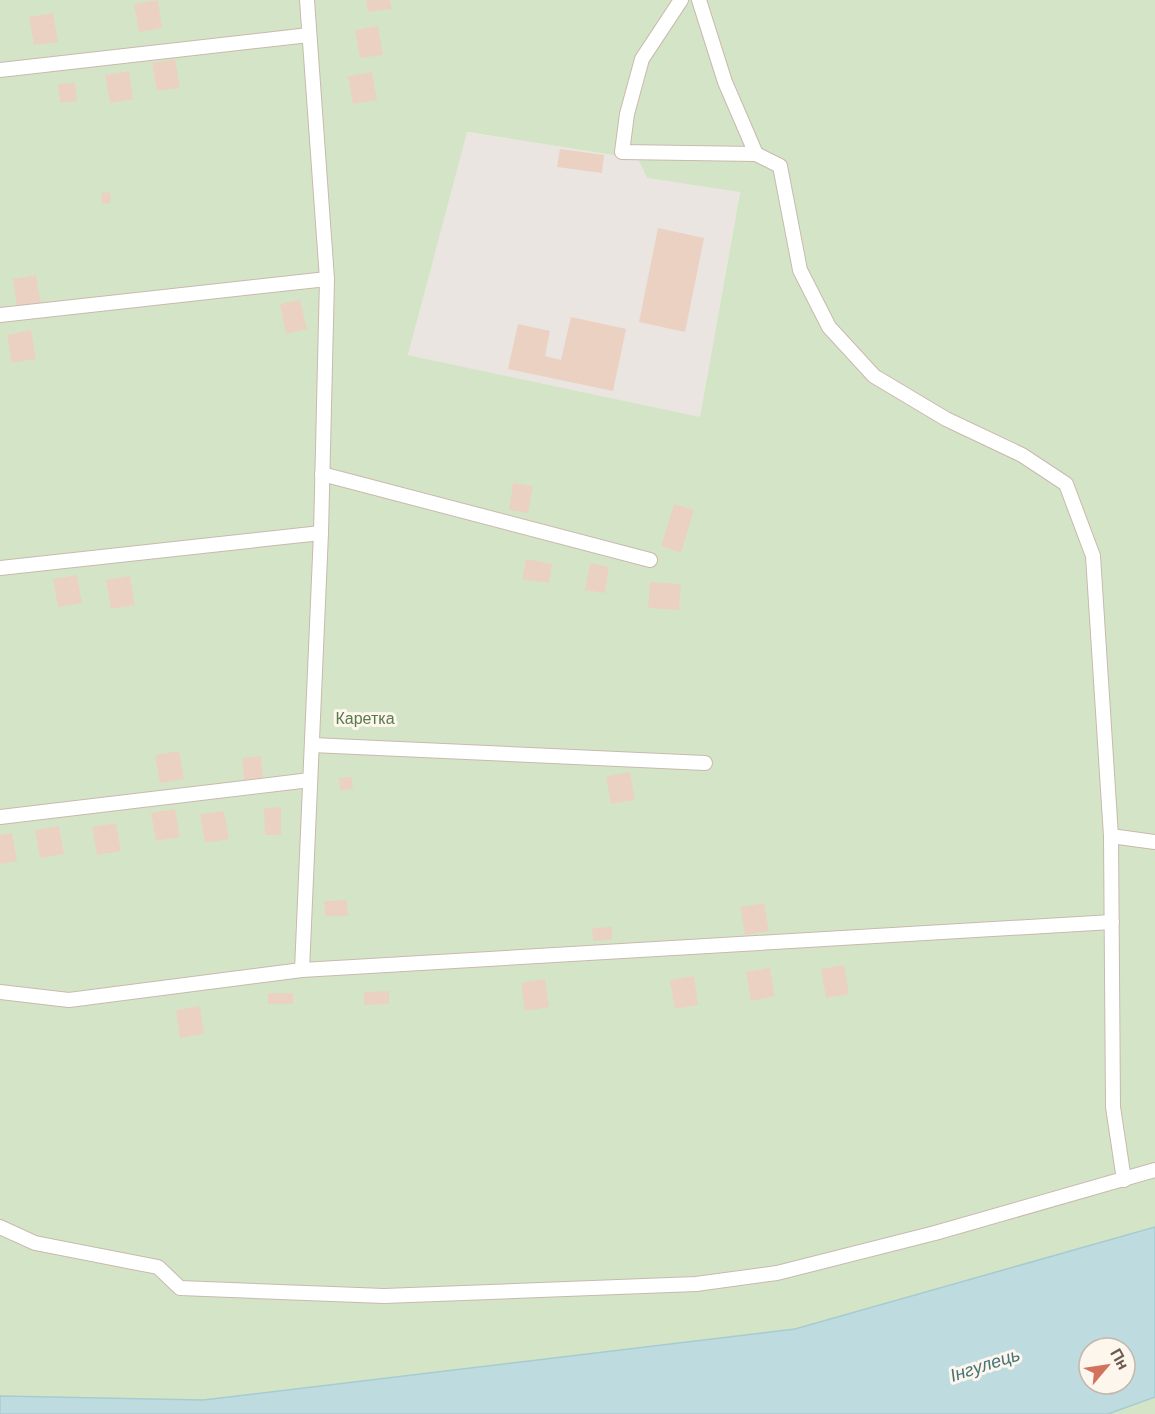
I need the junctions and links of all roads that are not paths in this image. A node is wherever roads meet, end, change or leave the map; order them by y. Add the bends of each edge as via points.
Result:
1 (307, 0) edge
2 (681, 0) edge
3 (699, 0) edge
4 (309, 35) junction
5 (0, 70) edge
6 (756, 154) junction
7 (327, 279) junction
8 (0, 315) edge
9 (322, 474) junction
10 (321, 533) junction
11 (650, 560) dead end
12 (0, 568) edge
13 (312, 745) junction
14 (705, 764) dead end
15 (310, 780) junction
16 (0, 817) edge
17 (1111, 836) junction
18 (1155, 842) edge
19 (1112, 922) junction
20 (302, 970) junction
21 (0, 992) edge
22 (1155, 1170) edge
23 (1124, 1180) junction
24 (0, 1227) edge

1 - 4 lane
2 - 6 lane via 642,59 627,114 622,152
3 - 6 lane via 725,82
4 - 5 lane
4 - 7 lane
6 - 17 lane via 780,166 800,270 829,327 874,376 946,419 1022,455 1065,483 1093,556
7 - 8 lane
7 - 9 lane
9 - 10 lane
9 - 11 lane
10 - 12 lane
10 - 13 lane
13 - 14 lane
13 - 15 lane
15 - 16 lane
15 - 20 lane
17 - 18 lane
17 - 19 lane
19 - 20 lane
19 - 23 lane via 1113,1107
20 - 21 lane via 69,1000
22 - 23 lane
23 - 24 lane via 789,1270 696,1284 384,1296 180,1288 158,1267 35,1242

